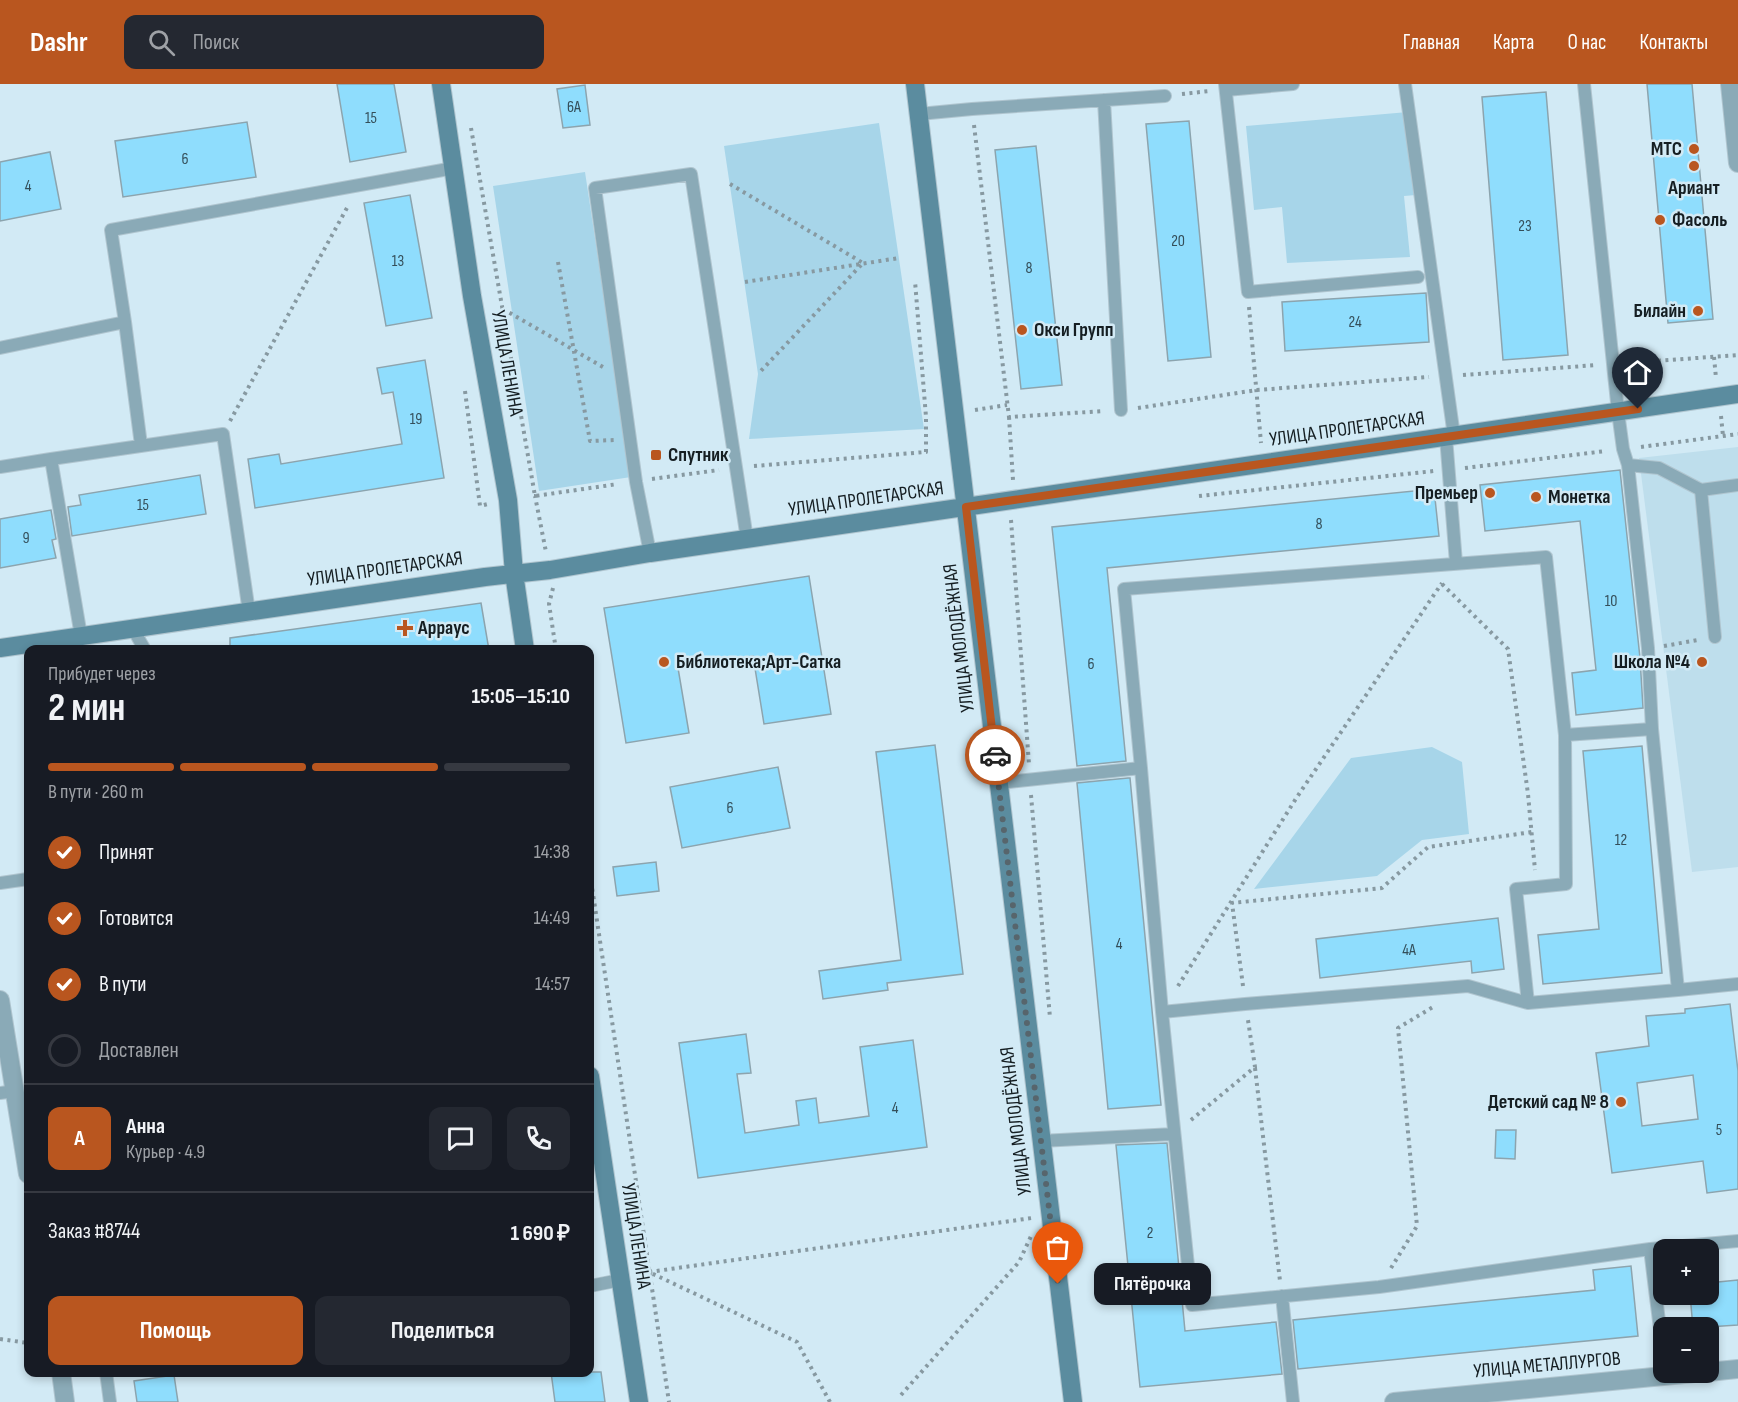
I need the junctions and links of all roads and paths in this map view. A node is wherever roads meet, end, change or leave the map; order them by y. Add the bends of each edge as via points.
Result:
1 (441, 84) edge
2 (915, 84) edge
3 (1293, 84) edge
4 (1405, 84) edge
5 (1584, 84) edge
6 (1730, 84) edge
7 (1226, 87) edge
8 (1165, 96) joint
9 (1104, 100) junction
10 (972, 109) junction
11 (919, 114) junction
12 (1738, 163) edge
13 (454, 168) junction
14 (730, 184) dead end
15 (359, 186) junction
16 (899, 258) dead end
17 (558, 262) dead end
18 (864, 263) junction
19 (1418, 277) dead end
20 (745, 282) dead end
21 (1248, 292) junction
22 (503, 309) dead end
23 (125, 322) junction
24 (0, 348) edge
25 (574, 350) junction
26 (1738, 355) edge
27 (1614, 364) junction
28 (608, 370) dead end
29 (758, 374) dead end
30 (1446, 376) junction
31 (1257, 390) junction
32 (1738, 394) edge
33 (1121, 410) junction
34 (1618, 412) junction
35 (1009, 417) junction
36 (223, 434) junction
37 (1738, 434) edge
38 (1450, 436) junction
39 (626, 440) dead end
40 (141, 445) junction
41 (1623, 449) junction
42 (51, 459) junction
43 (1262, 464) junction
44 (1628, 465) junction
45 (0, 467) edge
46 (1449, 470) junction
47 (1738, 485) edge
48 (1701, 490) junction
49 (535, 496) dead end
50 (1189, 497) dead end
51 (1014, 500) junction
52 (966, 507) junction
53 (747, 539) junction
54 (650, 553) junction
55 (1456, 563) junction
56 (550, 570) junction
57 (514, 573) junction
58 (1442, 584) junction
59 (549, 604) dead end
60 (249, 612) junction
61 (133, 629) junction
62 (81, 636) junction
63 (1715, 637) joint
64 (142, 645) edge
65 (524, 645) edge
66 (555, 645) edge
67 (0, 648) edge
68 (1648, 648) junction
69 (1652, 729) junction
70 (1565, 735) junction
71 (1141, 768) junction
72 (1030, 780) junction
73 (999, 783) junction
74 (1532, 832) junction
75 (1524, 873) dead end
76 (24, 879) edge
77 (0, 882) edge
78 (594, 901) edge
79 (1232, 903) junction
80 (1738, 984) edge
81 (1678, 990) junction
82 (0, 1000) edge
83 (1528, 1003) junction
84 (1245, 1004) junction
85 (1438, 1004) dead end
86 (1162, 1012) junction
87 (1051, 1023) dead end
88 (1255, 1067) junction
89 (7, 1092) edge
90 (594, 1103) edge
91 (1174, 1134) junction
92 (1041, 1141) junction
93 (24, 1158) edge
94 (1044, 1215) junction
95 (1738, 1241) edge
96 (1650, 1249) junction
97 (650, 1272) junction
98 (620, 1280) junction
99 (594, 1285) edge
100 (1379, 1287) junction
101 (1282, 1296) junction
102 (1658, 1317) edge
103 (0, 1339) edge
104 (24, 1342) edge
105 (1738, 1369) edge
106 (1653, 1371) edge
107 (1719, 1371) edge
108 (62, 1377) edge
109 (107, 1377) edge
110 (901, 1395) dead end
111 (65, 1402) edge
112 (110, 1402) edge
113 (639, 1402) edge
114 (669, 1402) edge
115 (830, 1402) edge
116 (1072, 1402) edge
117 (1293, 1402) edge
118 (1394, 1402) edge

1 - 13 main road, УЛИЦА ЛЕНИНА
2 - 11 main road, УЛИЦА МОЛОДЁЖНАЯ
3 - 7 lane
4 - 30 lane
5 - 27 lane
6 - 12 street
7 - 8 path
7 - 21 lane
8 - 9 lane
9 - 10 lane
9 - 33 lane
10 - 11 lane
10 - 35 path
11 - 52 main road, УЛИЦА МОЛОДЁЖНАЯ
13 - 15 lane
13 - 57 main road, УЛИЦА ЛЕНИНА via 508,500
14 - 18 path
15 - 23 lane via 111,230
15 - 36 path
16 - 18 path
17 - 25 path
18 - 20 path
18 - 29 path
19 - 21 lane
21 - 31 path
22 - 25 path
23 - 24 lane
23 - 40 lane
25 - 28 path
25 - 39 path via 590,441
26 - 27 path
27 - 30 path
27 - 34 lane
30 - 31 path
30 - 38 lane
31 - 33 path
31 - 43 path
32 - 34 main road, УЛИЦА ПРОЛЕТАРСКАЯ
33 - 35 path
34 - 38 main road, УЛИЦА ПРОЛЕТАРСКАЯ
34 - 41 lane
35 - 51 path
36 - 40 lane
36 - 60 lane
37 - 41 path
38 - 43 main road, УЛИЦА ПРОЛЕТАРСКАЯ
38 - 46 lane
40 - 42 lane
41 - 44 lane
41 - 46 path
42 - 45 lane
42 - 62 lane
43 - 51 main road, УЛИЦА ПРОЛЕТАРСКАЯ
44 - 48 lane via 1659,468
44 - 68 lane
46 - 50 path
46 - 55 lane
47 - 48 lane
48 - 63 lane
49 - 56 path
51 - 52 main road, УЛИЦА ПРОЛЕТАРСКАЯ
51 - 72 path via 1011,516
52 - 53 main road, УЛИЦА ПРОЛЕТАРСКАЯ
52 - 73 main road, УЛИЦА МОЛОДЁЖНАЯ
53 - 54 main road, УЛИЦА ПРОЛЕТАРСКАЯ
53 - 54 lane via 691,174 595,188 636,482
54 - 56 main road, УЛИЦА ПРОЛЕТАРСКАЯ
55 - 58 path
55 - 70 lane via 1546,557
55 - 71 lane via 1124,589
56 - 57 main road, УЛИЦА ПРОЛЕТАРСКАЯ
57 - 60 main road, УЛИЦА ПРОЛЕТАРСКАЯ
57 - 65 main road, УЛИЦА ЛЕНИНА
58 - 74 path via 1508,649
58 - 79 path via 1297,797
59 - 66 path
60 - 61 main road, УЛИЦА ПРОЛЕТАРСКАЯ
61 - 62 main road, УЛИЦА ПРОЛЕТАРСКАЯ
61 - 64 lane
62 - 67 main road, УЛИЦА ПРОЛЕТАРСКАЯ
63 - 68 path
68 - 69 lane
69 - 70 lane
69 - 81 lane
70 - 83 lane via 1566,884 1516,889
71 - 72 lane
71 - 86 lane
72 - 73 lane
72 - 87 path
73 - 92 main road, УЛИЦА МОЛОДЁЖНАЯ
74 - 75 path via 1536,870
74 - 79 path via 1428,847 1382,888
76 - 77 lane
78 - 97 path
79 - 84 path
79 - 86 path
80 - 81 lane
81 - 83 lane
82 - 89 street
83 - 84 lane via 1468,986
84 - 86 lane
84 - 88 path
85 - 100 path via 1398,1028 1417,1226
86 - 91 lane
88 - 91 path
88 - 101 path
89 - 93 street
90 - 98 main road, УЛИЦА ЛЕНИНА
91 - 92 lane
91 - 101 lane via 1192,1305
92 - 94 main road, УЛИЦА МОЛОДЁЖНАЯ
94 - 97 path
94 - 110 path via 1019,1262
94 - 116 main road, УЛИЦА МОЛОДЁЖНАЯ
95 - 96 lane
96 - 100 lane
96 - 102 lane
97 - 114 path
97 - 115 path via 797,1342
98 - 99 lane
98 - 113 main road, УЛИЦА ЛЕНИНА
100 - 101 lane
101 - 117 lane
103 - 104 path
105 - 107 street, УЛИЦА МЕТАЛЛУРГОВ
106 - 118 street, УЛИЦА МЕТАЛЛУРГОВ
108 - 111 street
109 - 112 lane

